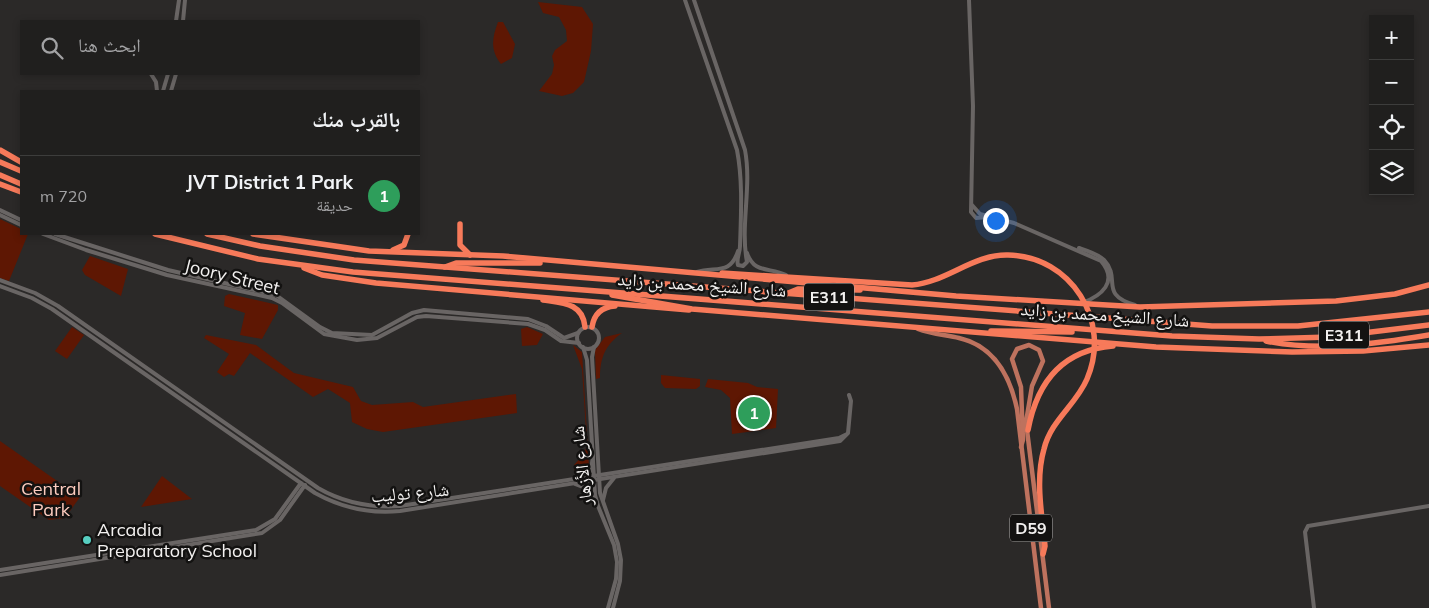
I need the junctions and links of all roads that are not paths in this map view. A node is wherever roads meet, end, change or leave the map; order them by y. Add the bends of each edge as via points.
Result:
1 (179, 0) edge
2 (185, 0) edge
3 (686, 0) edge
4 (694, 0) edge
5 (969, 0) edge
6 (176, 20) edge
7 (183, 20) edge
8 (152, 75) edge
9 (168, 75) edge
10 (176, 75) edge
11 (157, 90) edge
12 (163, 90) edge
13 (171, 90) edge
14 (3, 151) edge
15 (20, 160) edge
16 (0, 162) edge
17 (20, 171) edge
18 (0, 175) edge
19 (0, 184) edge
20 (20, 184) edge
21 (20, 192) edge
22 (0, 210) edge
23 (0, 215) edge
24 (20, 220) edge
25 (460, 224) dead end
26 (20, 225) edge
27 (46, 235) edge
28 (58, 235) edge
29 (159, 235) edge
30 (212, 235) edge
31 (260, 235) edge
32 (408, 235) edge
33 (740, 239) junction
34 (746, 240) junction
35 (1058, 241) junction
36 (86, 250) junction
37 (102, 250) junction
38 (368, 251) junction
39 (470, 255) junction
40 (554, 261) junction
41 (295, 265) junction
42 (444, 267) junction
43 (695, 273) junction
44 (703, 274) junction
45 (786, 276) junction
46 (0, 280) edge
47 (1429, 285) edge
48 (0, 286) edge
49 (240, 287) junction
50 (225, 289) junction
51 (1429, 289) edge
52 (888, 290) junction
53 (607, 292) junction
54 (1404, 292) junction
55 (501, 294) junction
56 (785, 294) junction
57 (1082, 303) junction
58 (643, 306) junction
59 (1140, 307) junction
60 (692, 309) junction
61 (1429, 312) edge
62 (480, 315) junction
63 (464, 318) junction
64 (534, 320) junction
65 (516, 322) junction
66 (1429, 325) edge
67 (912, 326) junction
68 (588, 327) junction
69 (977, 331) junction
70 (1088, 331) junction
71 (553, 332) junction
72 (578, 333) junction
73 (1429, 335) edge
74 (1259, 339) junction
75 (579, 343) junction
76 (1429, 345) edge
77 (583, 347) junction
78 (594, 347) junction
79 (1156, 347) junction
80 (851, 396) dead end
81 (1028, 430) junction
82 (848, 431) junction
83 (1022, 447) junction
84 (594, 454) junction
85 (587, 476) junction
86 (598, 477) junction
87 (614, 478) junction
88 (304, 482) junction
89 (573, 483) junction
90 (527, 486) junction
91 (507, 494) junction
92 (433, 500) junction
93 (596, 501) junction
94 (603, 505) junction
95 (1429, 506) edge
96 (413, 509) junction
97 (202, 538) junction
98 (190, 545) junction
99 (118, 551) junction
100 (1043, 554) junction
101 (105, 558) junction
102 (0, 570) edge
103 (0, 575) edge
104 (608, 608) edge
105 (613, 608) edge
106 (1040, 608) edge
107 (1049, 608) edge
108 (1314, 608) edge

1 - 6 street
2 - 7 street
3 - 33 street via 738,150
4 - 34 street via 746,150
5 - 35 street via 973,97 971,212 973,216 1014,223
8 - 11 street
9 - 12 street
10 - 13 street
14 - 15 highway
16 - 17 highway
18 - 20 highway
19 - 21 highway
22 - 24 street
23 - 26 street
25 - 39 highway via 460,245
27 - 36 street, Joory Street
28 - 37 street, Joory Street
29 - 41 highway, شارع الشيخ محمد بن زايد / E311
30 - 42 highway, شارع الشيخ محمد بن زايد / E311 via 305,254
31 - 38 highway
32 - 38 highway via 406,242 398,249
33 - 34 street via 737,261 742,266 747,264
33 - 43 street via 737,254 727,266
34 - 45 street via 748,255 754,265
35 - 57 street via 1096,258 1106,270 1104,289 1095,298
35 - 59 street via 1102,258 1109,269 1115,294 1122,301
36 - 37 street
36 - 50 street, Joory Street
37 - 49 street, Joory Street via 178,273
38 - 39 highway
39 - 40 highway
40 - 42 highway via 456,263
40 - 43 highway
41 - 53 highway, شارع الشيخ محمد بن زايد / E311
41 - 55 highway via 318,274 352,280
42 - 56 highway, شارع الشيخ محمد بن زايد / E311
43 - 44 highway
44 - 45 highway
44 - 52 highway
45 - 100 highway via 918,284 941,278 980,260 1004,255 1036,260 1062,274 1075,287 1085,302 1094,329 1094,353 1087,379 1052,428 1042,453
46 - 88 street, شارع توليب via 58,306
47 - 54 highway
48 - 88 street, شارع توليب via 52,309
49 - 50 street
49 - 62 street, Joory Street via 279,296 320,328 336,333 375,334 421,310
50 - 63 street, Joory Street via 276,299 320,333 334,337 372,340 423,316
51 - 54 highway
52 - 56 highway via 798,289
52 - 57 highway
53 - 60 highway via 618,297
53 - 70 highway, شارع الشيخ محمد بن زايد / E311
54 - 59 highway via 1309,303
55 - 58 highway
55 - 68 highway via 571,305 582,315
56 - 61 highway, شارع الشيخ محمد بن زايد / E311 via 1212,326 1298,326
57 - 59 highway
58 - 60 highway
58 - 68 highway via 603,309
60 - 67 highway
62 - 63 street
62 - 64 street, Joory Street
63 - 65 street, Joory Street
64 - 65 street
64 - 71 street, Joory Street
65 - 71 street, Joory Street
66 - 74 highway, شارع الشيخ محمد بن زايد / E311 via 1330,337
67 - 69 highway
67 - 83 main road via 971,341 993,356 1005,372 1012,390
68 - 72 street
68 - 78 street, شارع الأزهار via 599,336
69 - 70 highway
69 - 79 highway
70 - 74 highway, شارع الشيخ محمد بن زايد / E311
71 - 72 street, Joory Street via 564,338
71 - 75 street, Joory Street via 561,341
72 - 75 street
73 - 74 highway via 1330,346 1291,345
75 - 77 street
76 - 79 highway via 1363,351 1292,352
77 - 78 street
77 - 84 street, شارع الأزهار via 587,357
78 - 86 street, شارع الأزهار
79 - 81 highway via 1098,348 1068,361 1041,389
80 - 82 street
81 - 83 main road via 1026,419 1032,386 1043,361 1038,350 1029,345 1017,349 1012,359 1021,392
81 - 100 main road
82 - 86 street, شارع توليب via 839,438
82 - 87 street, شارع توليب via 846,438 840,441
83 - 106 main road, D59
84 - 85 street via 591,472
84 - 86 street, شارع الأزهار
85 - 86 street, شارع توليب
85 - 90 street, شارع توليب
86 - 87 street, شارع توليب
86 - 89 street, شارع توليب
86 - 93 street, شارع الأزهار
86 - 94 street, شارع الأزهار
87 - 94 street via 605,490
88 - 92 street, شارع توليب via 332,496 361,505 392,506
88 - 96 street, شارع توليب via 330,500 357,510 386,512
88 - 97 street via 279,515 266,526
88 - 98 street via 280,520 266,531
89 - 91 street, شارع توليب
89 - 93 street via 588,489
90 - 91 street
90 - 92 street, شارع توليب
91 - 96 street, شارع توليب
92 - 96 street
93 - 104 street, شارع الأزهار via 617,562
94 - 105 street, شارع الأزهار via 621,560
95 - 108 street via 1308,526 1305,532
97 - 98 street
97 - 99 street
98 - 101 street
99 - 101 street
99 - 102 street
100 - 107 main road, D59
101 - 103 street

